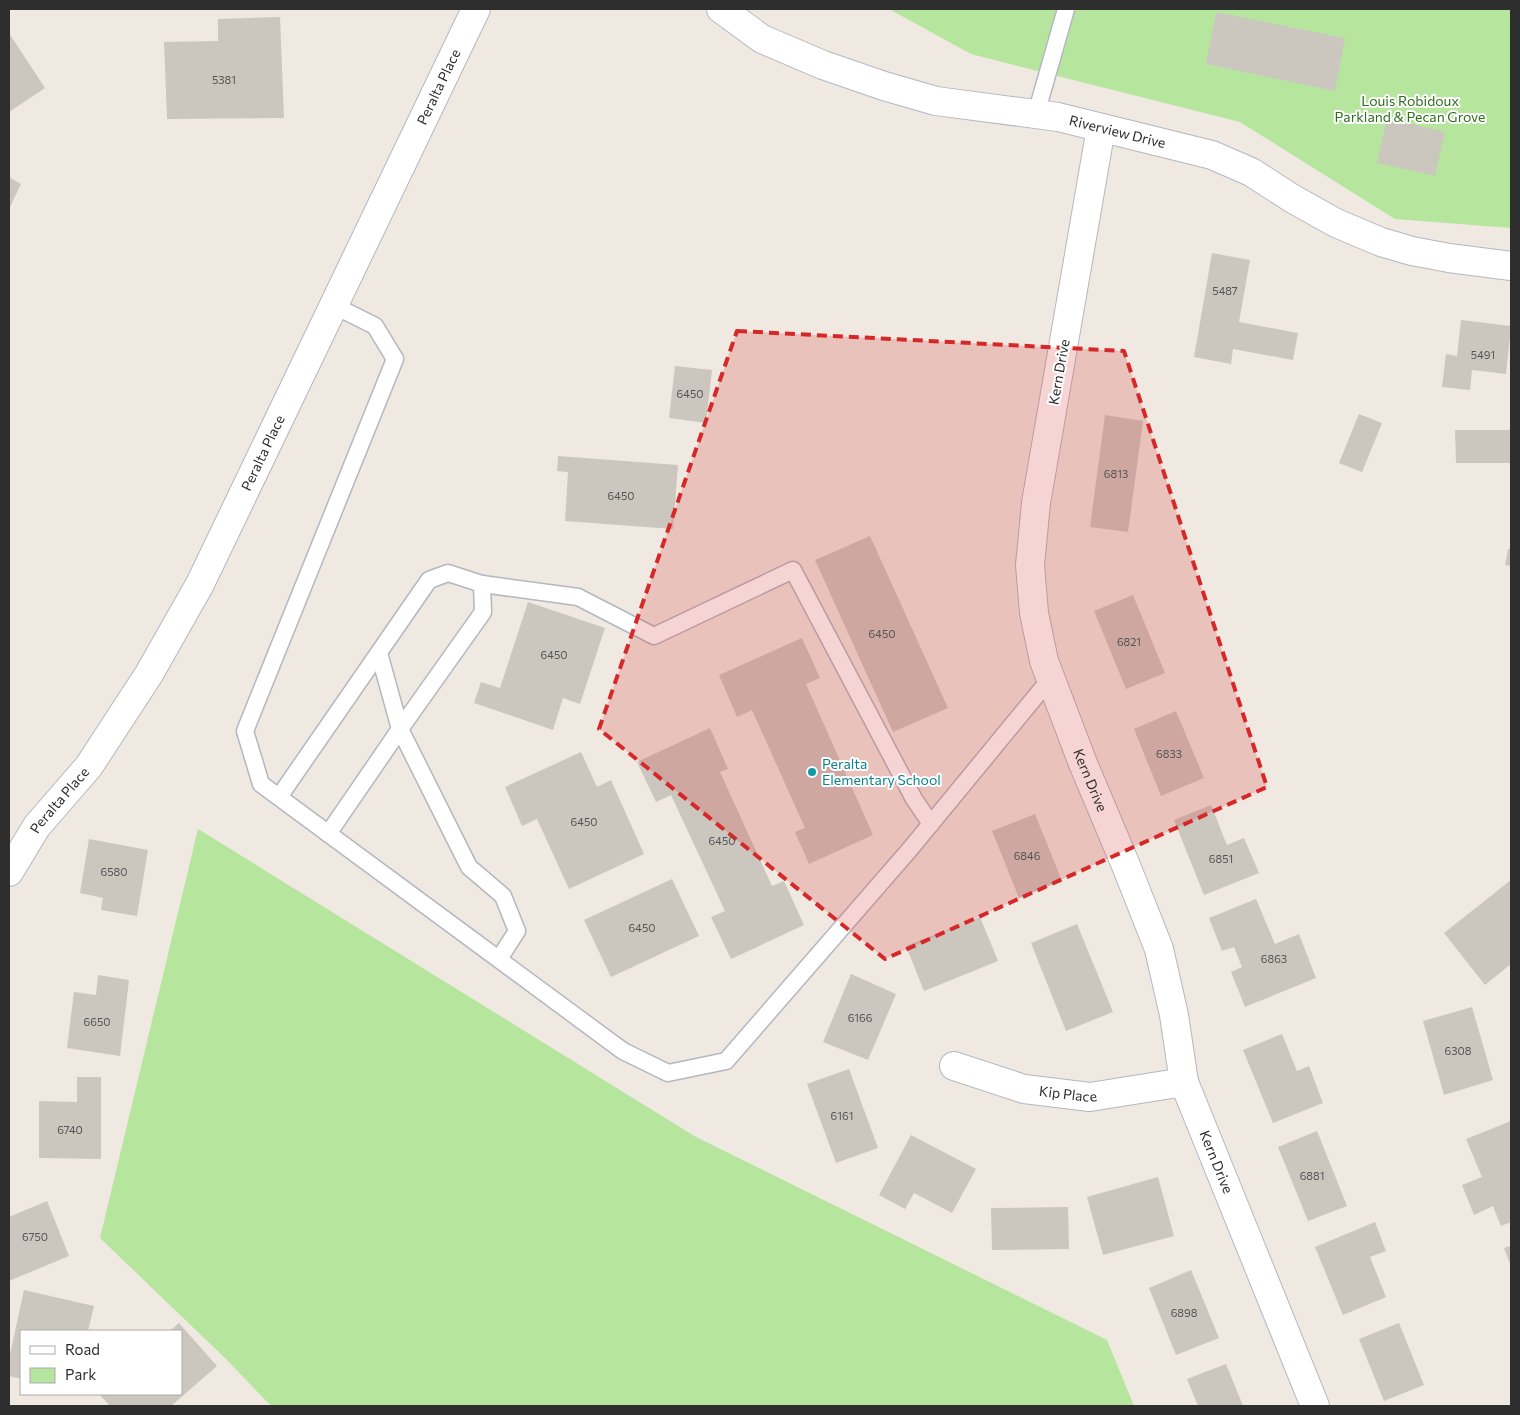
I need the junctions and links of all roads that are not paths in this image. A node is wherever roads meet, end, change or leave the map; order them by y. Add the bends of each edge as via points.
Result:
1 (476, 9) edge
2 (722, 9) edge
3 (1066, 9) edge
4 (1036, 114) junction
5 (1101, 128) junction
6 (1511, 266) edge
7 (333, 305) junction
8 (482, 584) junction
9 (379, 653) junction
10 (1050, 679) junction
11 (400, 729) junction
12 (279, 798) junction
13 (931, 824) junction
14 (328, 834) junction
15 (9, 872) edge
16 (499, 959) junction
17 (954, 1066) dead end
18 (1184, 1082) junction
19 (1314, 1406) edge

1 - 7 street, Peralta Place
2 - 4 street, Riverview Drive via 762,39 884,86 936,101
3 - 4 lane
4 - 5 street, Riverview Drive
5 - 6 street, Riverview Drive via 1212,155 1252,172 1336,224 1382,242 1449,258
5 - 10 street, Kern Drive via 1036,503 1030,565 1034,613
7 - 12 lane via 375,326 395,359 245,731 261,784
7 - 15 street, Peralta Place via 200,584 149,674 89,766 36,826
8 - 9 lane via 448,573 429,580
8 - 11 lane via 484,612
8 - 13 lane via 578,597 654,636 793,570 910,791
9 - 11 lane
9 - 12 lane
10 - 13 lane
10 - 18 street, Kern Drive via 1158,949 1174,1015
11 - 14 lane
11 - 16 lane via 469,867 503,896 517,931
12 - 14 lane
13 - 16 lane via 726,1061 668,1073 623,1051
14 - 16 lane
17 - 18 street, Kip Place via 1024,1089 1090,1097
18 - 19 street, Kern Drive

